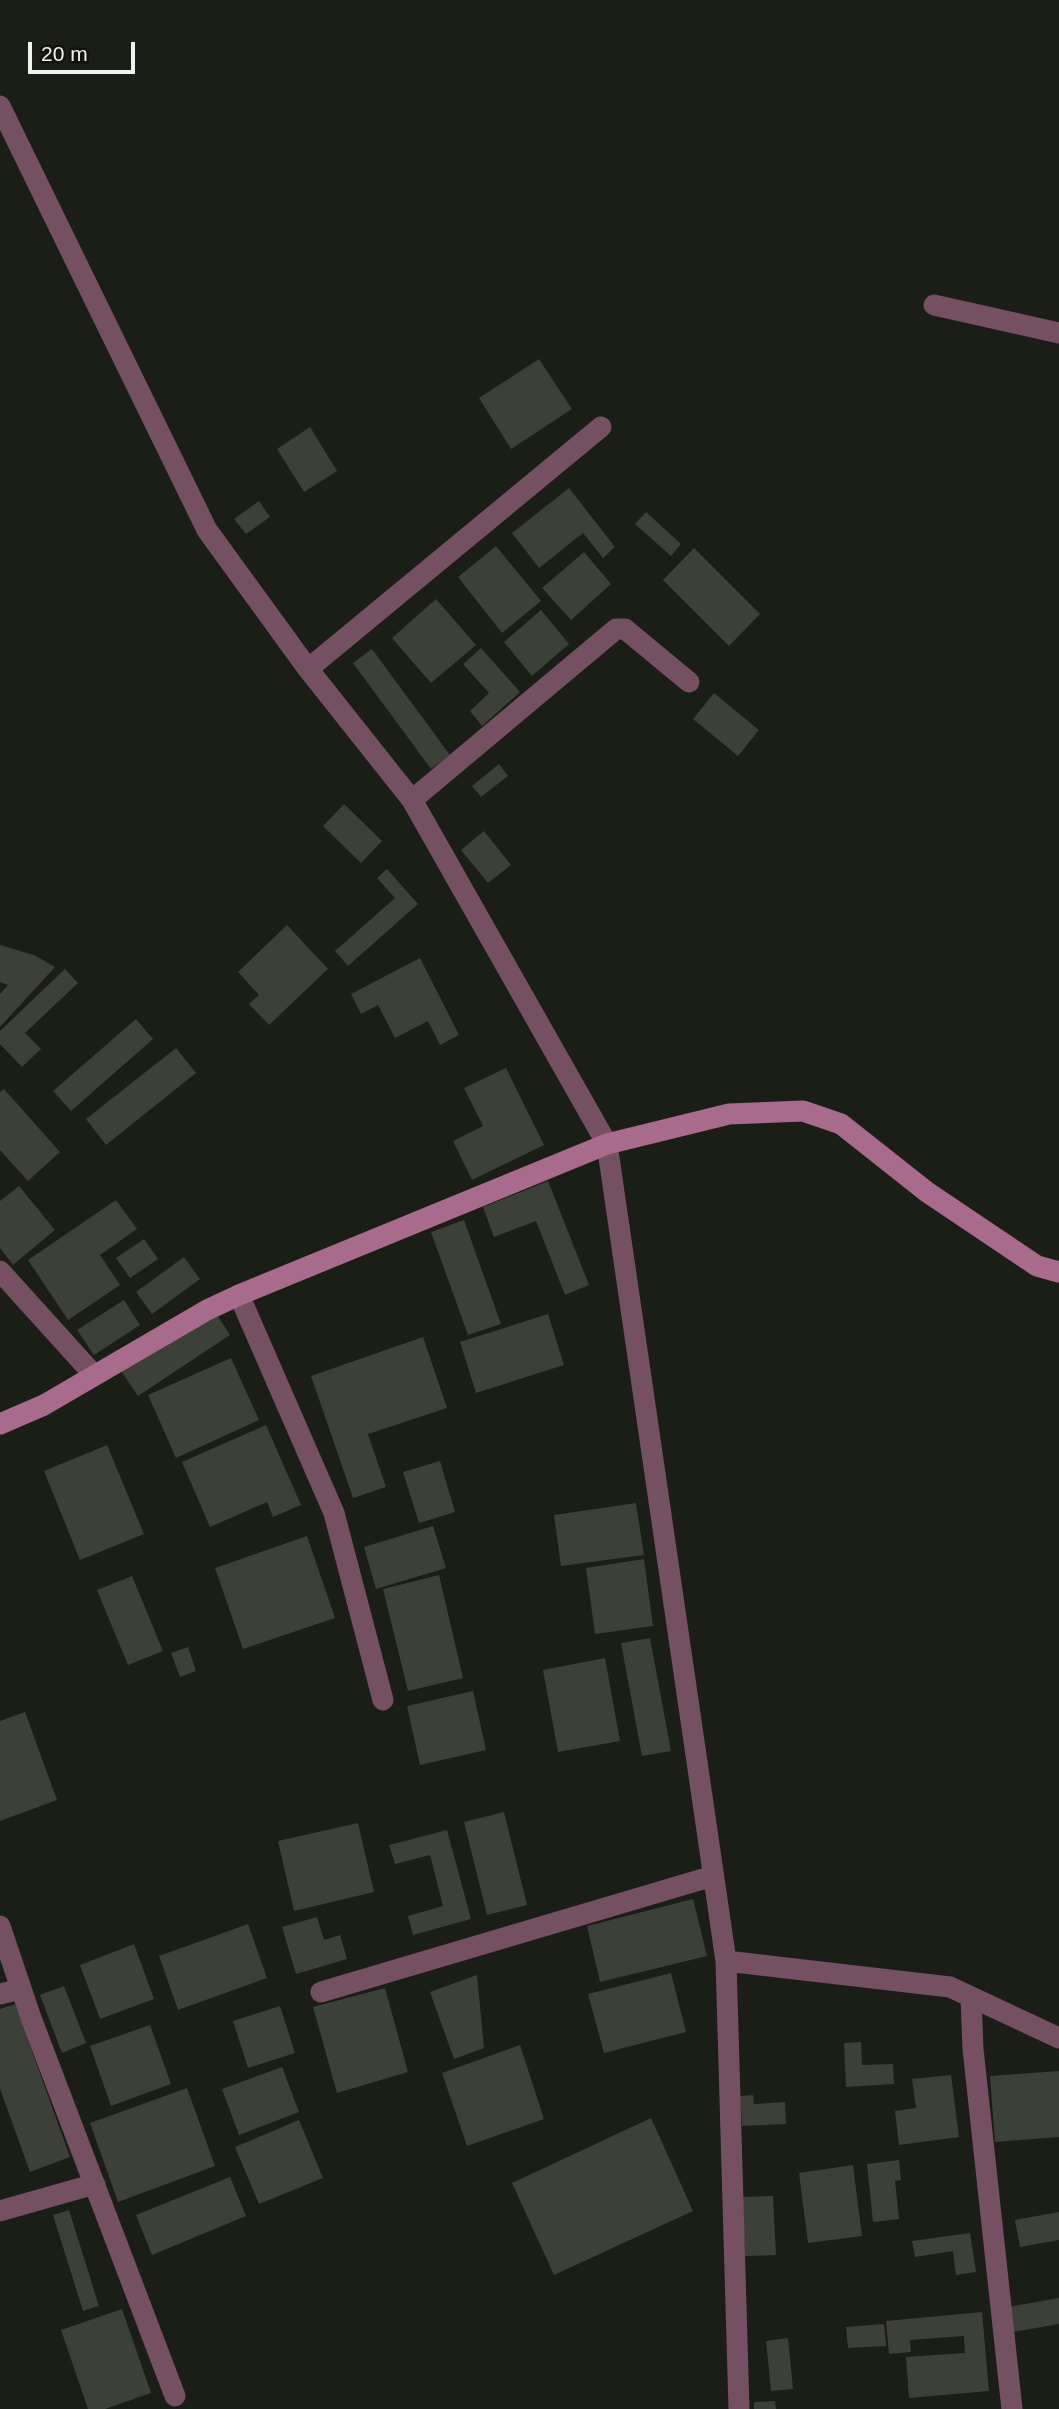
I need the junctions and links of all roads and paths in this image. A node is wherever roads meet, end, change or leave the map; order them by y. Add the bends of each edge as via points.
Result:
1 (0, 106) edge
2 (934, 305) dead end
3 (1059, 333) edge
4 (601, 427) dead end
5 (308, 669) junction
6 (690, 682) dead end
7 (412, 800) junction
8 (607, 1144) junction
9 (0, 1271) edge
10 (1059, 1272) edge
11 (239, 1295) junction
12 (93, 1376) junction
13 (0, 1424) edge
14 (383, 1700) dead end
15 (713, 1876) junction
16 (0, 1926) edge
17 (726, 1961) junction
18 (22, 1989) junction
19 (321, 1992) dead end
20 (0, 1994) edge
21 (971, 1997) junction
22 (1059, 2038) edge
23 (94, 2184) junction
24 (0, 2211) edge
25 (175, 2396) dead end
26 (739, 2409) edge
27 (1012, 2409) edge

1 - 5 street via 207,530
2 - 3 street
4 - 5 street
5 - 7 street
6 - 7 street via 625,629 616,629
7 - 8 street
8 - 10 street via 729,1114 803,1111 841,1124 938,1199 1037,1266
8 - 11 street
8 - 15 street
9 - 12 street
11 - 12 street
11 - 14 street via 334,1513
12 - 13 street
15 - 17 street
15 - 19 street
16 - 18 street
17 - 21 street via 950,1987
17 - 26 street
18 - 20 street
18 - 23 street
21 - 22 street
21 - 27 street via 972,2049
23 - 24 street
23 - 25 street

